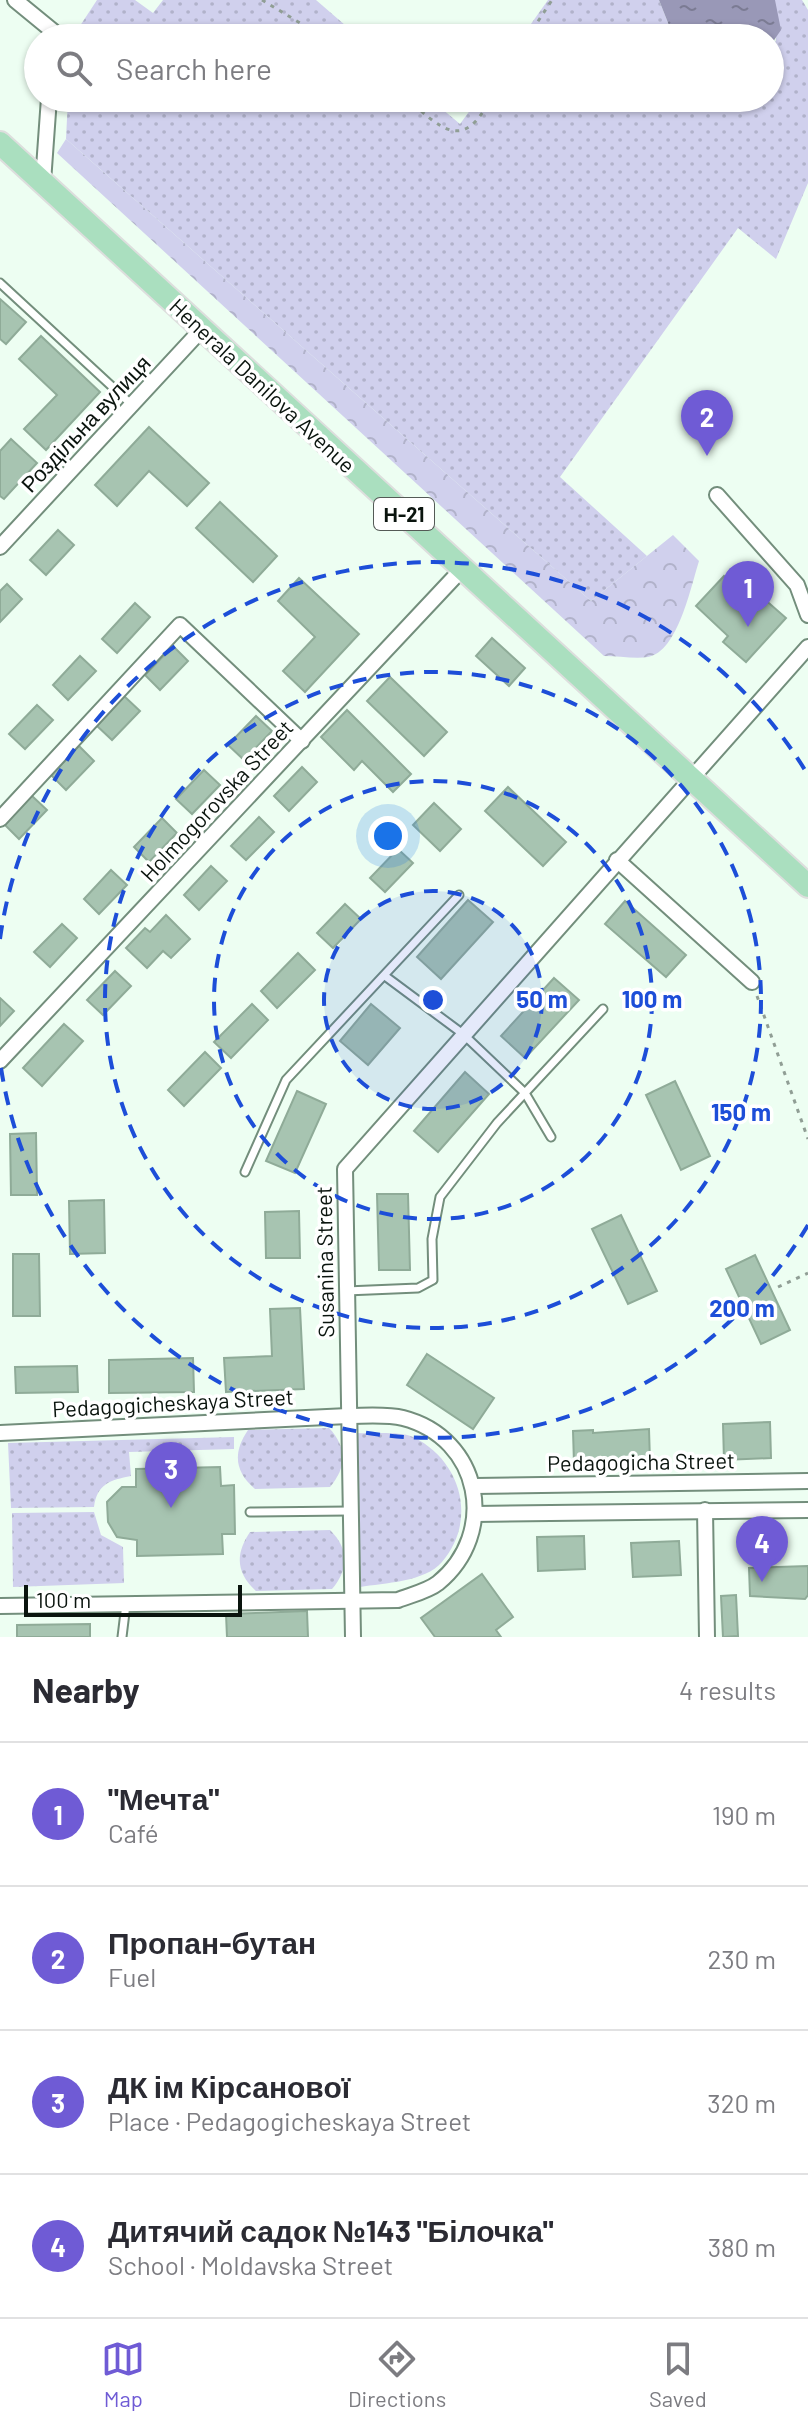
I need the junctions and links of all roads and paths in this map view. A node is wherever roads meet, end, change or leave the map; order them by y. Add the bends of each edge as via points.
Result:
1 (15, 0) edge
2 (262, 0) edge
3 (552, 0) edge
4 (44, 24) edge
5 (302, 24) edge
6 (536, 24) edge
7 (48, 112) edge
8 (422, 112) edge
9 (483, 112) edge
10 (0, 143) edge
11 (43, 182) junction
12 (0, 283) edge
13 (202, 329) junction
14 (132, 405) junction
15 (717, 495) dead end
16 (0, 547) edge
17 (463, 568) junction
18 (808, 615) edge
19 (808, 647) edge
20 (302, 741) junction
21 (690, 777) junction
22 (0, 819) edge
23 (617, 860) junction
24 (808, 886) edge
25 (459, 895) dead end
26 (385, 976) junction
27 (752, 982) joint
28 (603, 1009) dead end
29 (463, 1034) junction
30 (0, 1061) edge
31 (525, 1093) junction
32 (806, 1129) edge
33 (551, 1137) dead end
34 (808, 1139) edge
35 (245, 1172) dead end
36 (808, 1273) edge
37 (778, 1287) dead end
38 (346, 1291) junction
39 (348, 1416) junction
40 (0, 1433) edge
41 (808, 1481) edge
42 (475, 1486) junction
43 (705, 1510) junction
44 (808, 1510) edge
45 (349, 1511) junction
46 (250, 1512) dead end
47 (476, 1514) junction
48 (352, 1600) junction
49 (126, 1604) junction
50 (0, 1606) edge
51 (122, 1637) edge
52 (353, 1637) edge
53 (707, 1637) edge

1 - 4 street
2 - 5 path
3 - 6 path
7 - 11 street
8 - 9 path via 456,133 467,131
10 - 11 main road, Henerala Danilova Avenue / Н-21
11 - 13 main road, Henerala Danilova Avenue / Н-21
12 - 14 lane
13 - 14 street, Роздільна вулиця
13 - 17 main road, Henerala Danilova Avenue / Н-21
14 - 16 street, Роздільна вулиця
15 - 18 street via 797,585
17 - 20 street, Holmogorovska Street
17 - 21 main road, Henerala Danilova Avenue / Н-21
19 - 21 street, Susanina Street
20 - 22 street via 180,625
20 - 30 street, Holmogorovska Street
21 - 23 street, Susanina Street
21 - 24 main road, Henerala Danilova Avenue / Н-21
23 - 27 street
23 - 29 street, Susanina Street
25 - 26 lane
26 - 29 lane
26 - 35 lane via 286,1080
27 - 32 path
28 - 31 lane
29 - 31 lane
29 - 38 street, Susanina Street via 345,1169
31 - 33 lane
31 - 38 lane via 440,1197 432,1239 433,1280 418,1288
32 - 34 path
36 - 37 path
38 - 39 street, Susanina Street
39 - 40 street, Pedagogicheskaya Street
39 - 42 street via 403,1418 434,1433 463,1458
39 - 45 street, Susanina Street
41 - 42 street, Pedagogicha Street
42 - 47 street
43 - 44 street
43 - 47 street
43 - 53 street
45 - 46 lane
45 - 48 street, Susanina Street
47 - 48 street via 459,1559 437,1584 398,1600
48 - 49 street
48 - 52 street, Susanina Street
49 - 50 street
49 - 51 lane

